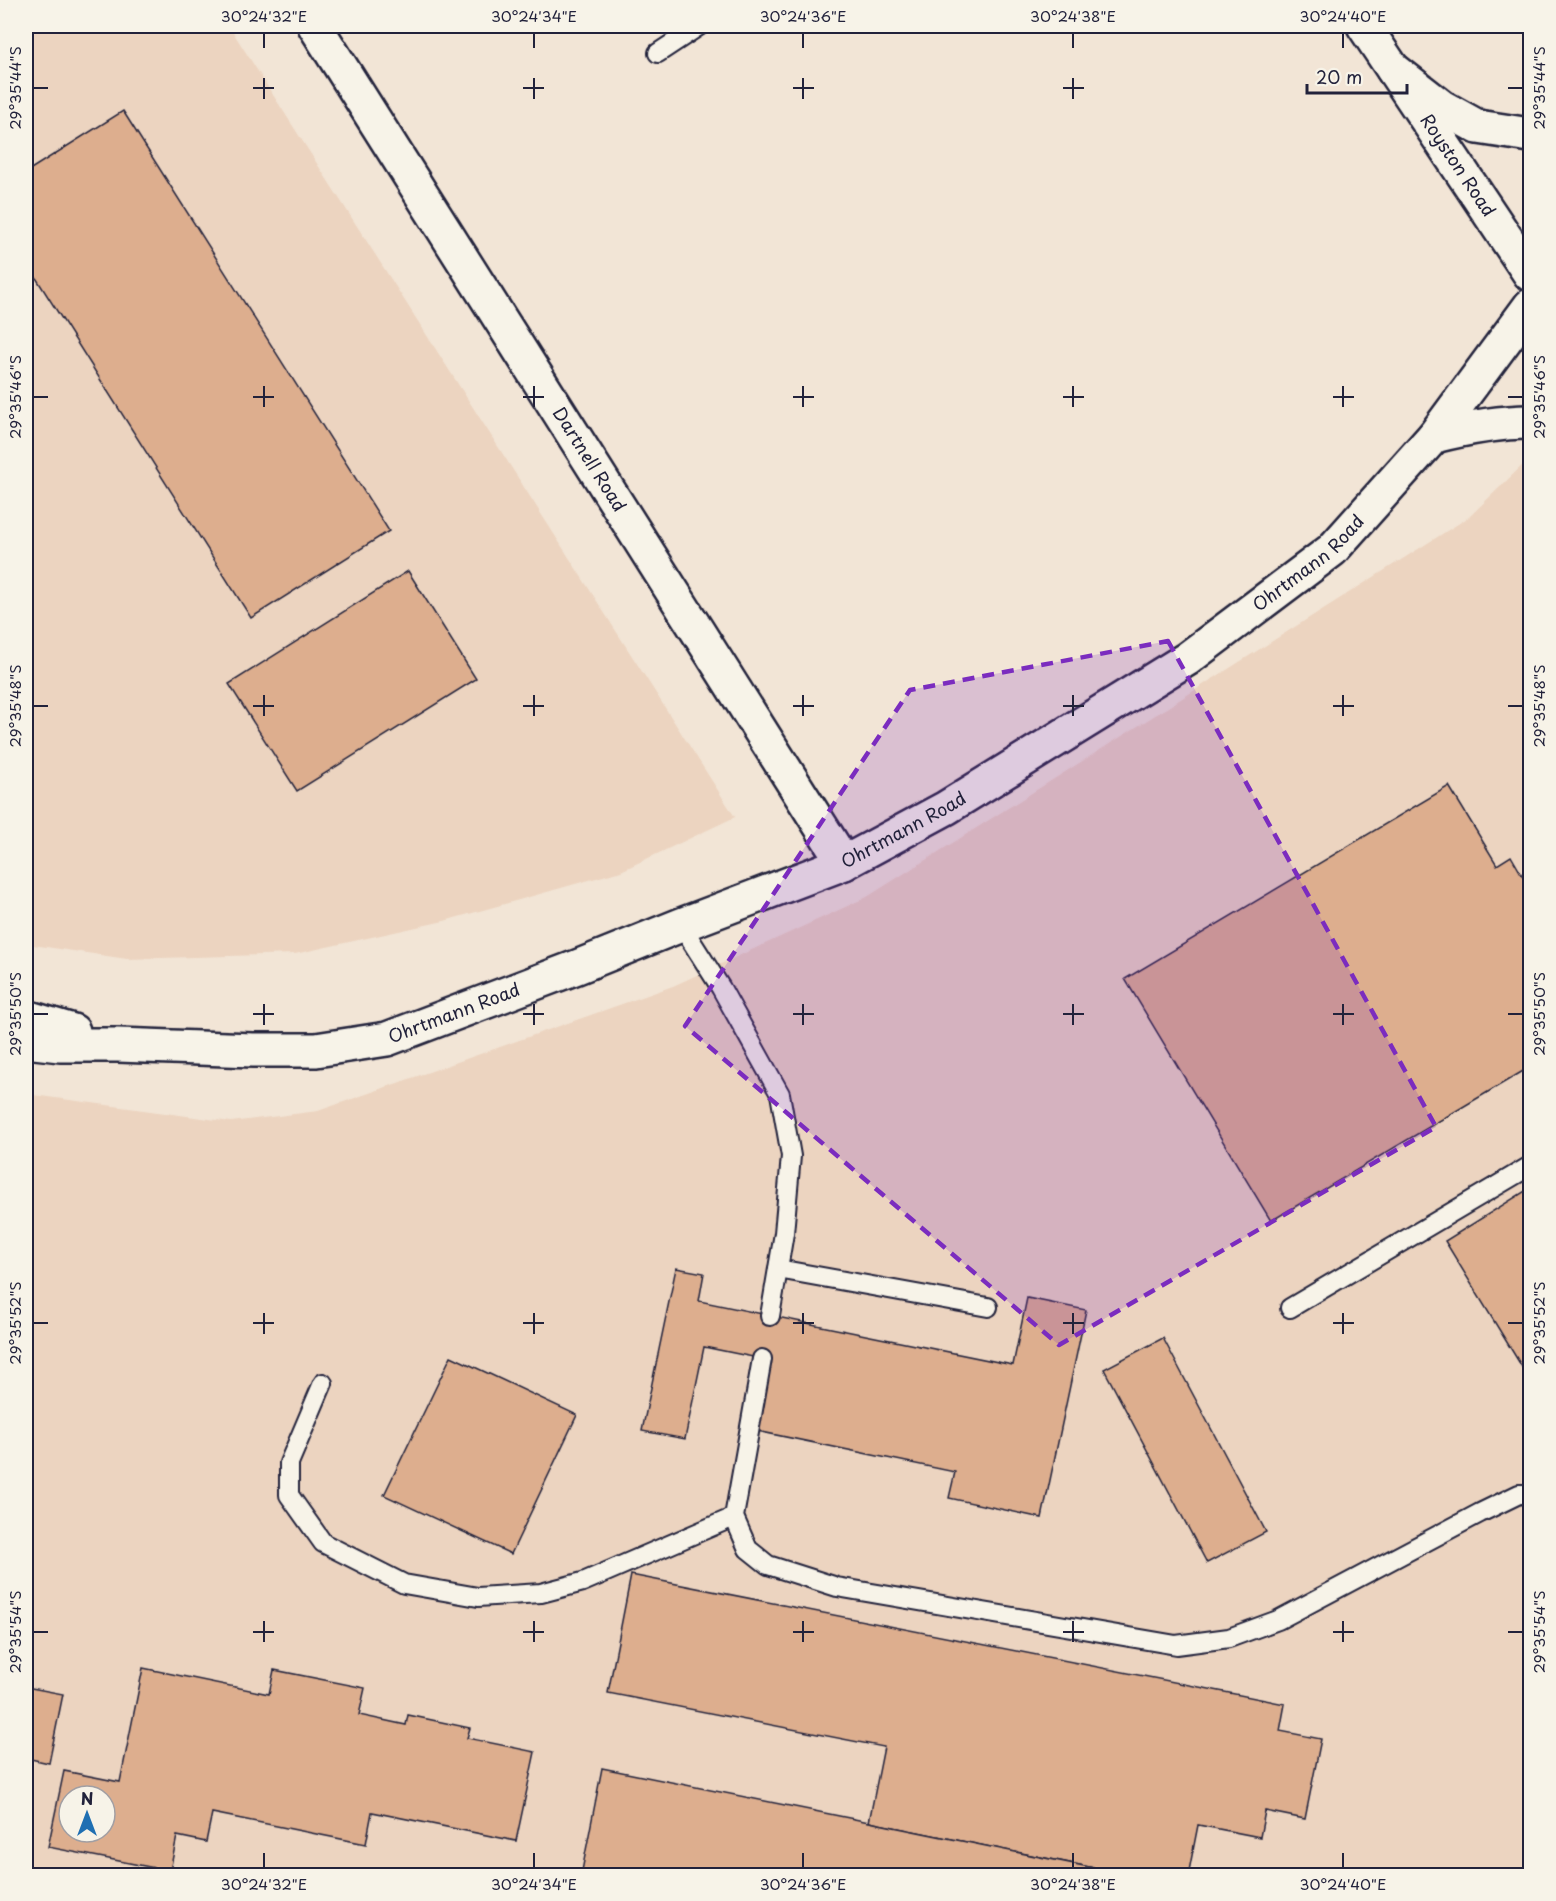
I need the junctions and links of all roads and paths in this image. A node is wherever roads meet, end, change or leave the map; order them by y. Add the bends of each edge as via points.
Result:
1 (315, 26) edge
2 (699, 26) edge
3 (1364, 26) edge
4 (658, 53) dead end
5 (1393, 69) junction
6 (1530, 135) edge
7 (1530, 274) edge
8 (1530, 306) edge
9 (1530, 422) edge
10 (1434, 436) junction
11 (844, 863) junction
12 (681, 925) junction
13 (26, 1017) edge
14 (26, 1041) edge
15 (118, 1045) junction
16 (1530, 1166) edge
17 (778, 1269) junction
18 (988, 1307) dead end
19 (1290, 1308) dead end
20 (770, 1316) dead end
21 (762, 1359) dead end
22 (323, 1383) dead end
23 (1530, 1494) edge
24 (734, 1516) junction

1 - 11 main road, Dartnell Road
2 - 4 lane
3 - 5 main road, Royston Road
5 - 6 main road via 1442,107 1478,127
5 - 7 main road, Royston Road
8 - 10 main road, Ohrtmann Road
9 - 10 main road via 1476,426
10 - 11 main road, Ohrtmann Road via 1332,550 1187,658 946,808
11 - 12 main road, Ohrtmann Road
12 - 15 main road, Ohrtmann Road via 387,1039 316,1050
12 - 17 lane via 780,1094 791,1156
13 - 15 main road, Ohrtmann Road
14 - 15 main road, Ohrtmann Road
16 - 19 lane
17 - 18 lane
17 - 20 lane
21 - 24 lane
22 - 24 lane via 289,1463 289,1495 323,1543 404,1584 478,1597 541,1593 584,1582
23 - 24 lane via 1519,1494 1480,1513 1278,1620 1229,1638 1176,1646 837,1587 768,1565 748,1549

